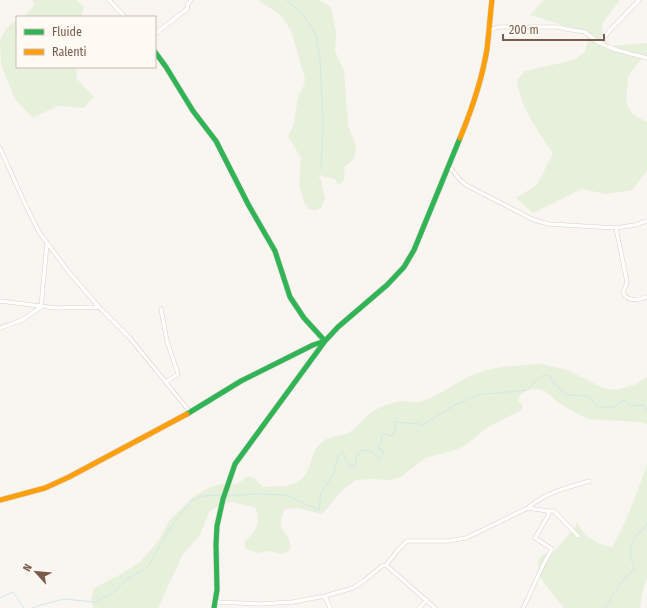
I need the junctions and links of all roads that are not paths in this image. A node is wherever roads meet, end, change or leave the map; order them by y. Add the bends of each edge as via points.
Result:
1 (109, 0) edge
2 (191, 0) edge
3 (492, 0) edge
4 (639, 0) edge
5 (124, 16) edge
6 (489, 30) junction
7 (156, 33) edge
8 (599, 43) junction
9 (156, 53) edge
10 (647, 58) edge
11 (0, 148) edge
12 (448, 166) junction
13 (647, 221) edge
14 (616, 228) junction
15 (47, 243) junction
16 (647, 297) edge
17 (0, 301) edge
18 (41, 307) junction
19 (99, 307) junction
20 (161, 309) dead end
21 (0, 328) edge
22 (325, 341) junction
23 (166, 382) junction
24 (190, 412) junction
25 (590, 481) dead end
26 (0, 500) edge
27 (528, 508) junction
28 (548, 512) junction
29 (578, 536) dead end
30 (386, 565) junction
31 (325, 596) junction
32 (427, 600) junction
33 (215, 605) edge
34 (330, 608) edge
35 (419, 608) edge
36 (435, 608) edge
37 (523, 608) edge

1 - 5 street
2 - 7 street via 187,9
3 - 6 street
4 - 8 street
6 - 8 street via 499,27 558,27 585,32
6 - 12 street via 481,79 470,115
8 - 10 street
9 - 22 street via 193,111 216,141 275,251 290,297 304,318
11 - 15 street via 26,206
12 - 14 street via 466,185 534,220 550,224
12 - 22 street via 414,250 404,267
13 - 14 street via 635,226
14 - 16 street via 627,282 623,293 630,299
15 - 18 street
15 - 19 street
17 - 18 street
18 - 19 street
18 - 21 street via 22,320
19 - 23 street via 129,337
20 - 23 street via 167,341 178,374
22 - 24 street via 241,381
22 - 33 street via 235,464 219,511
23 - 24 street
24 - 26 street via 46,488
25 - 27 street via 547,495
27 - 28 street
27 - 30 street via 466,538 407,541
28 - 29 street via 554,511
28 - 37 street via 535,538 552,549
30 - 31 street via 353,588
30 - 32 street
31 - 33 street via 293,602
31 - 34 street
32 - 35 street
32 - 36 street

